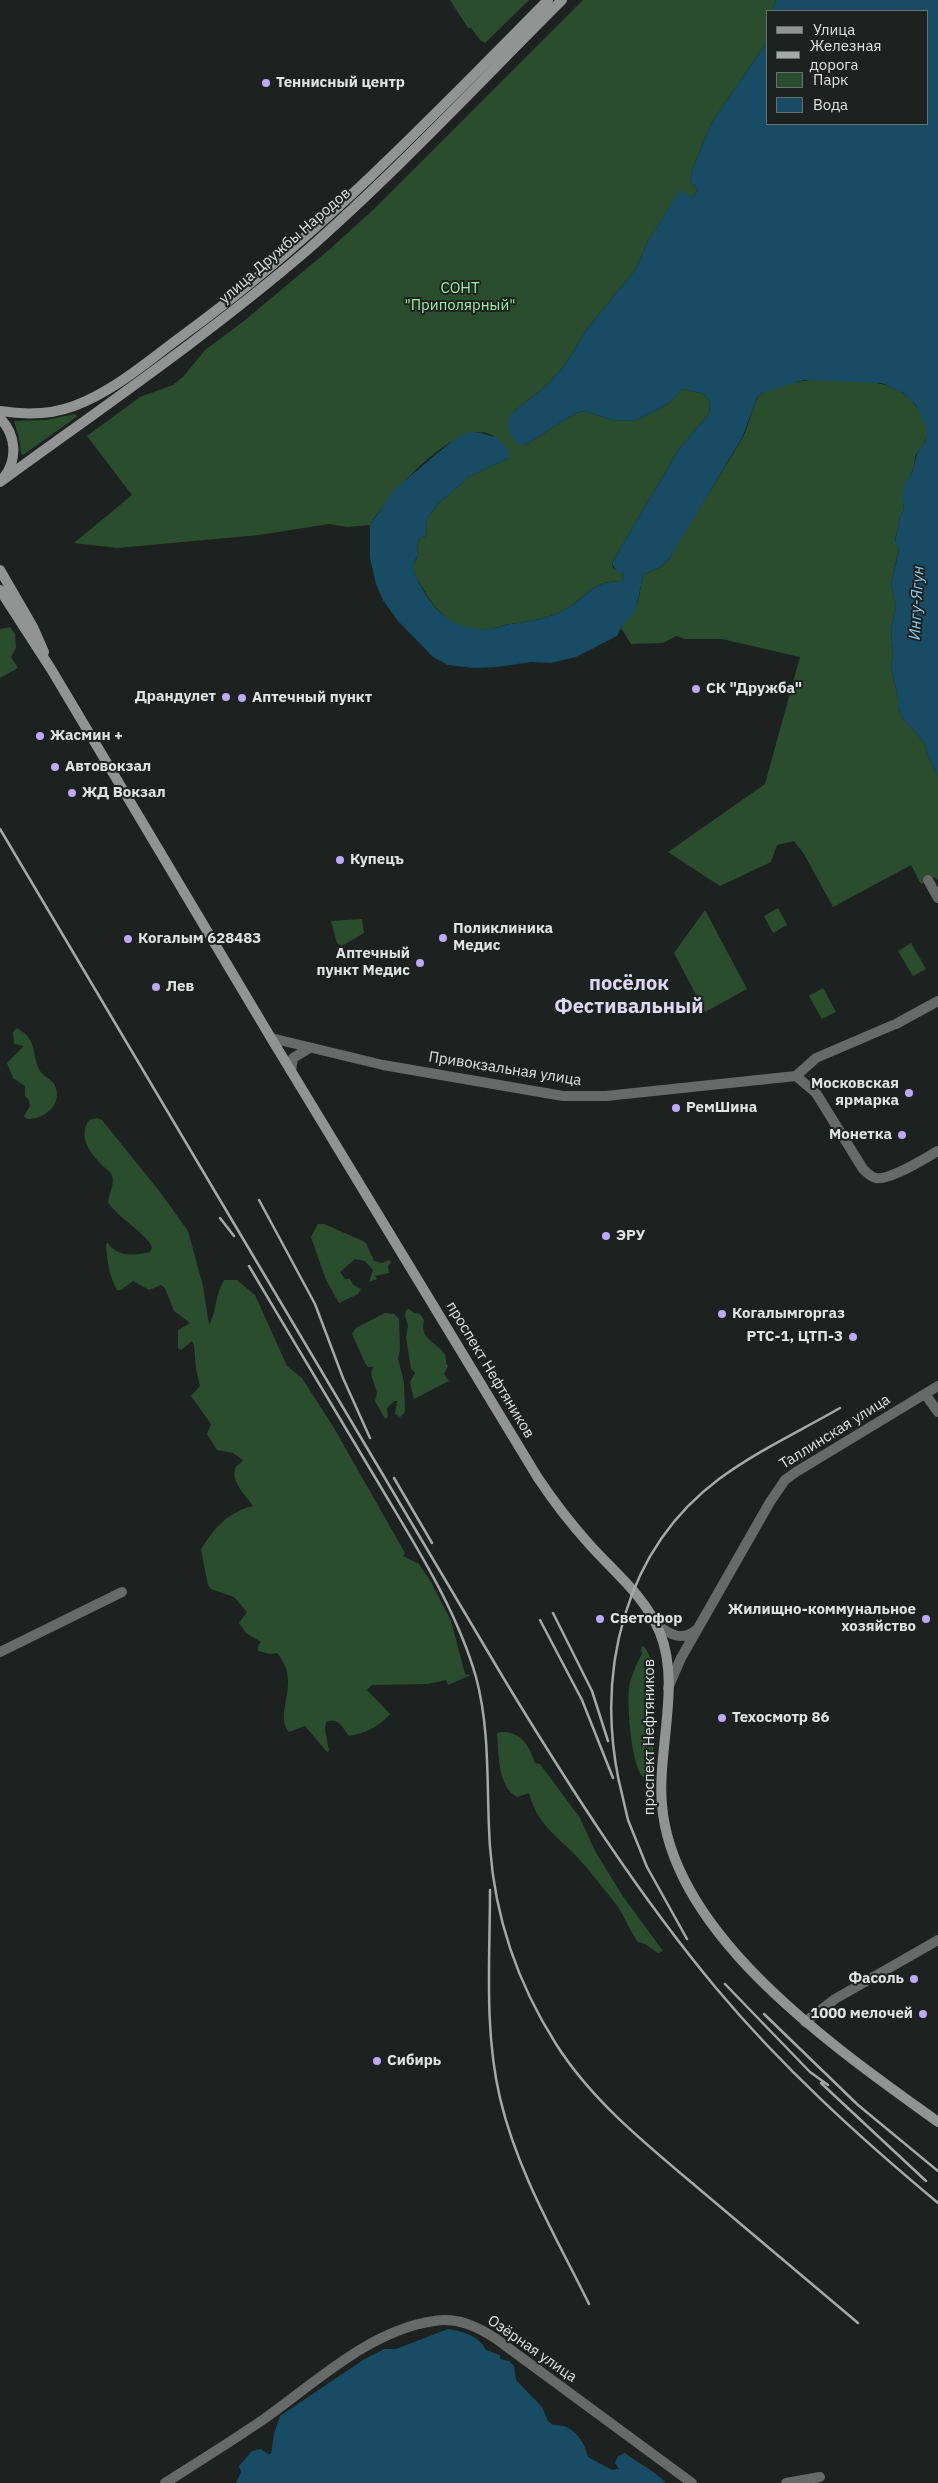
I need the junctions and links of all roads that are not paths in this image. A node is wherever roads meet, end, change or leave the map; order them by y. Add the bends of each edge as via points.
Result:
1 (548, 0) edge
2 (562, 0) edge
3 (0, 412) edge
4 (0, 418) edge
5 (0, 482) edge
6 (0, 570) edge
7 (0, 590) edge
8 (51, 669) junction
9 (928, 880) dead end
10 (938, 898) edge
11 (938, 1001) edge
12 (271, 1038) junction
13 (308, 1048) junction
14 (291, 1071) junction
15 (796, 1076) junction
16 (938, 1151) edge
17 (938, 1386) edge
18 (925, 1394) junction
19 (938, 1412) edge
20 (122, 1592) dead end
21 (656, 1624) junction
22 (699, 1628) junction
23 (0, 1652) edge
24 (667, 1691) junction
25 (938, 1940) edge
26 (805, 2022) junction
27 (938, 2122) edge
28 (820, 2477) dead end
29 (164, 2483) edge
30 (692, 2483) edge
31 (786, 2483) edge

1 - 3 main road, улица Дружбы Народов via 360,187 276,264 220,308 118,383 89,400 42,413
2 - 5 main road, улица Дружбы Народов via 396,167 306,250 226,316
4 - 5 main road via 11,436 14,453
6 - 8 main road via 33,627
7 - 8 main road, проспект Нефтяников
8 - 12 main road, проспект Нефтяников
9 - 10 street
11 - 15 street via 816,1058
12 - 13 street, Привокзальная улица
12 - 14 main road, проспект Нефтяников
13 - 14 street via 292,1058
13 - 15 street, Привокзальная улица via 466,1081 562,1096 606,1096
14 - 21 main road, проспект Нефтяников via 542,1484 573,1526 640,1598
15 - 16 street via 816,1093 863,1170 874,1177 892,1175
17 - 18 street, Таллинская улица
18 - 19 street
18 - 22 street, Таллинская улица via 785,1480
20 - 23 street
21 - 22 street via 677,1636 688,1635
21 - 24 main road, проспект Нефтяников via 666,1655
22 - 24 street, Таллинская улица
24 - 26 main road, проспект Нефтяников via 661,1803 666,1832 677,1864 699,1904 726,1940 767,1988
25 - 26 street via 842,1995
26 - 27 main road, проспект Нефтяников
28 - 31 street
29 - 30 street, Озёрная улица via 237,2437 363,2349 391,2334 434,2321 450,2320 480,2328 495,2338

